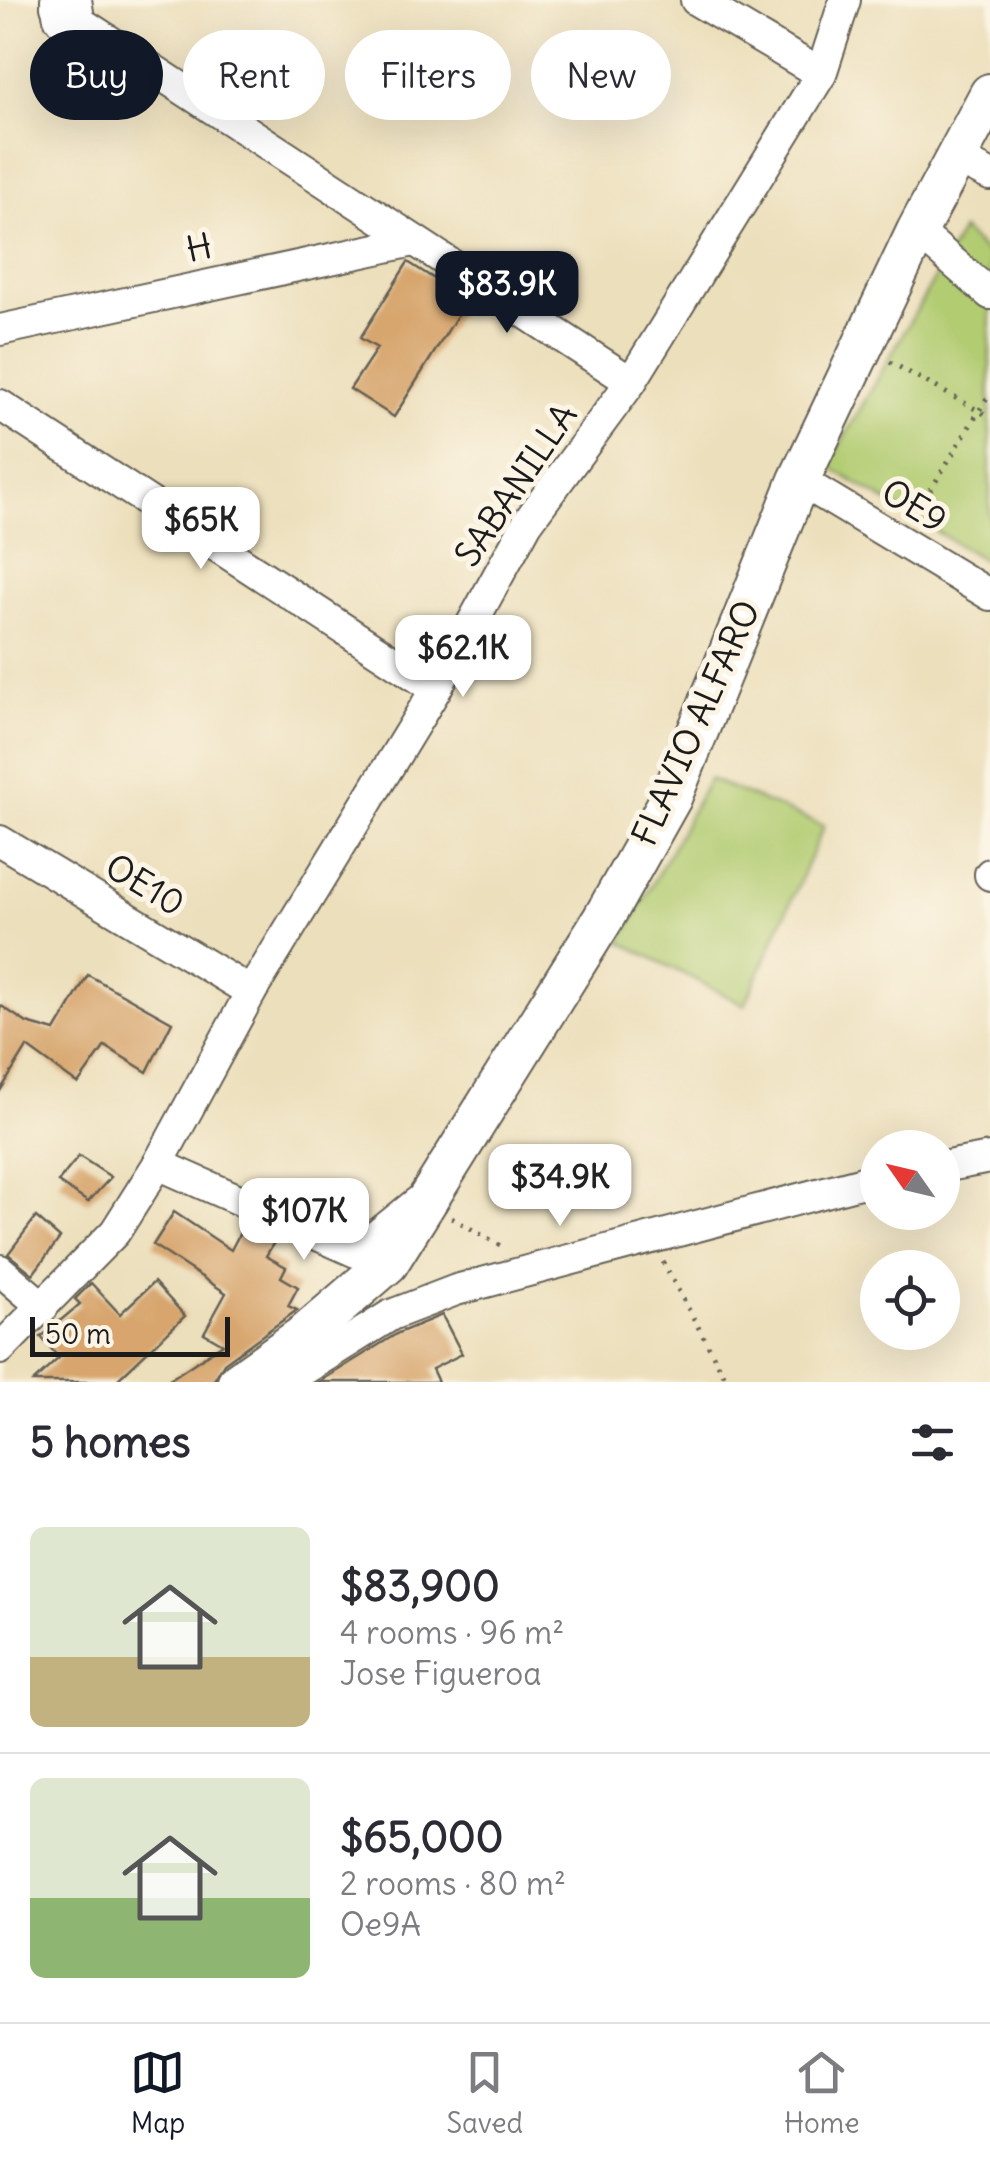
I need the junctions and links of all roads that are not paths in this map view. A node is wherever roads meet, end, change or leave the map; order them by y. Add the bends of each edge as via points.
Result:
1 (696, 0) edge
2 (845, 0) edge
3 (60, 4) edge
4 (821, 74) junction
5 (990, 94) edge
6 (973, 167) edge
7 (917, 231) junction
8 (414, 240) junction
9 (990, 294) edge
10 (0, 330) edge
11 (631, 382) junction
12 (0, 405) edge
13 (799, 480) junction
14 (990, 595) edge
15 (436, 689) junction
16 (0, 841) edge
17 (251, 992) junction
18 (990, 1158) edge
19 (158, 1164) junction
20 (960, 1164) edge
21 (860, 1183) edge
22 (440, 1212) junction
23 (0, 1270) edge
24 (43, 1306) junction
25 (0, 1349) edge
26 (238, 1382) edge
27 (284, 1382) edge

1 - 4 street
2 - 4 street, SABANILLA
3 - 8 street
4 - 11 street, SABANILLA
5 - 6 street, FLAVIO ALFARO
6 - 7 street, FLAVIO ALFARO
7 - 9 street
7 - 13 street, FLAVIO ALFARO
8 - 10 street, H
8 - 11 street
11 - 15 street, SABANILLA via 527,523
12 - 15 street
13 - 14 street, OE9
13 - 22 street, FLAVIO ALFARO via 671,798
15 - 17 street, SABANILLA
16 - 17 street, OE10
17 - 19 street, SABANILLA
18 - 20 street
19 - 22 street via 356,1252
19 - 24 street, SABANILLA via 115,1232
21 - 27 street via 536,1266 391,1315
22 - 26 street, FLAVIO ALFARO via 307,1334
23 - 24 street
24 - 25 street, SABANILLA

